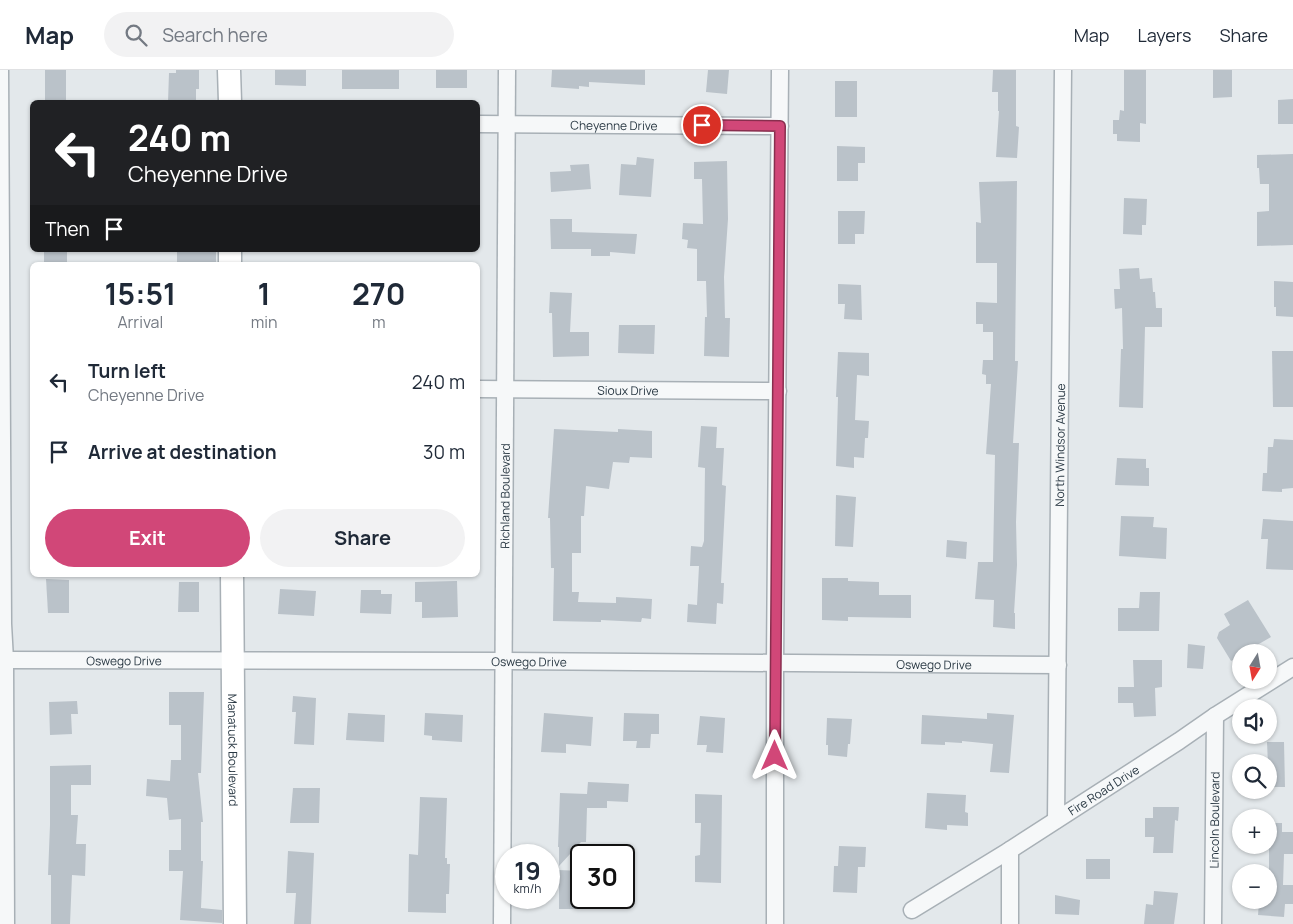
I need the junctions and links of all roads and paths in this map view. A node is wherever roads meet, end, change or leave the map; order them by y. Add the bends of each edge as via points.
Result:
1 (0, 70) edge
2 (229, 70) edge
3 (507, 70) edge
4 (780, 70) edge
5 (1063, 70) edge
6 (230, 100) edge
7 (480, 124) edge
8 (506, 124) junction
9 (780, 126) junction
10 (480, 389) edge
11 (506, 389) junction
12 (778, 390) junction
13 (232, 577) edge
14 (3, 660) edge
15 (503, 661) junction
16 (233, 662) junction
17 (775, 663) junction
18 (1058, 665) junction
19 (1293, 667) edge
20 (1215, 716) junction
21 (1056, 820) junction
22 (1010, 850) junction
23 (912, 910) dead end
24 (6, 924) edge
25 (235, 924) edge
26 (502, 924) edge
27 (775, 924) edge
28 (1010, 924) edge
29 (1213, 924) edge

1 - 14 street
2 - 6 street
3 - 8 street, Richland Boulevard
4 - 9 street
5 - 18 street, North Windsor Avenue
7 - 8 street, Cheyenne Drive
8 - 9 street, Cheyenne Drive
8 - 11 street, Richland Boulevard
9 - 12 street
10 - 11 street, Sioux Drive
11 - 12 street, Sioux Drive
11 - 15 street, Richland Boulevard
12 - 17 street
13 - 16 street, Manatuck Boulevard
14 - 16 street, Oswego Drive
14 - 24 street
15 - 16 street, Oswego Drive
15 - 17 street, Oswego Drive
15 - 26 street, Richland Boulevard
16 - 25 street, Manatuck Boulevard
17 - 18 street, Oswego Drive
17 - 27 street
18 - 21 street, North Windsor Avenue
19 - 20 street, Fire Road Drive
20 - 21 street, Fire Road Drive
20 - 29 street, Lincoln Boulevard
21 - 22 street, Fire Road Drive
22 - 23 street, Fire Road Drive
22 - 28 street

